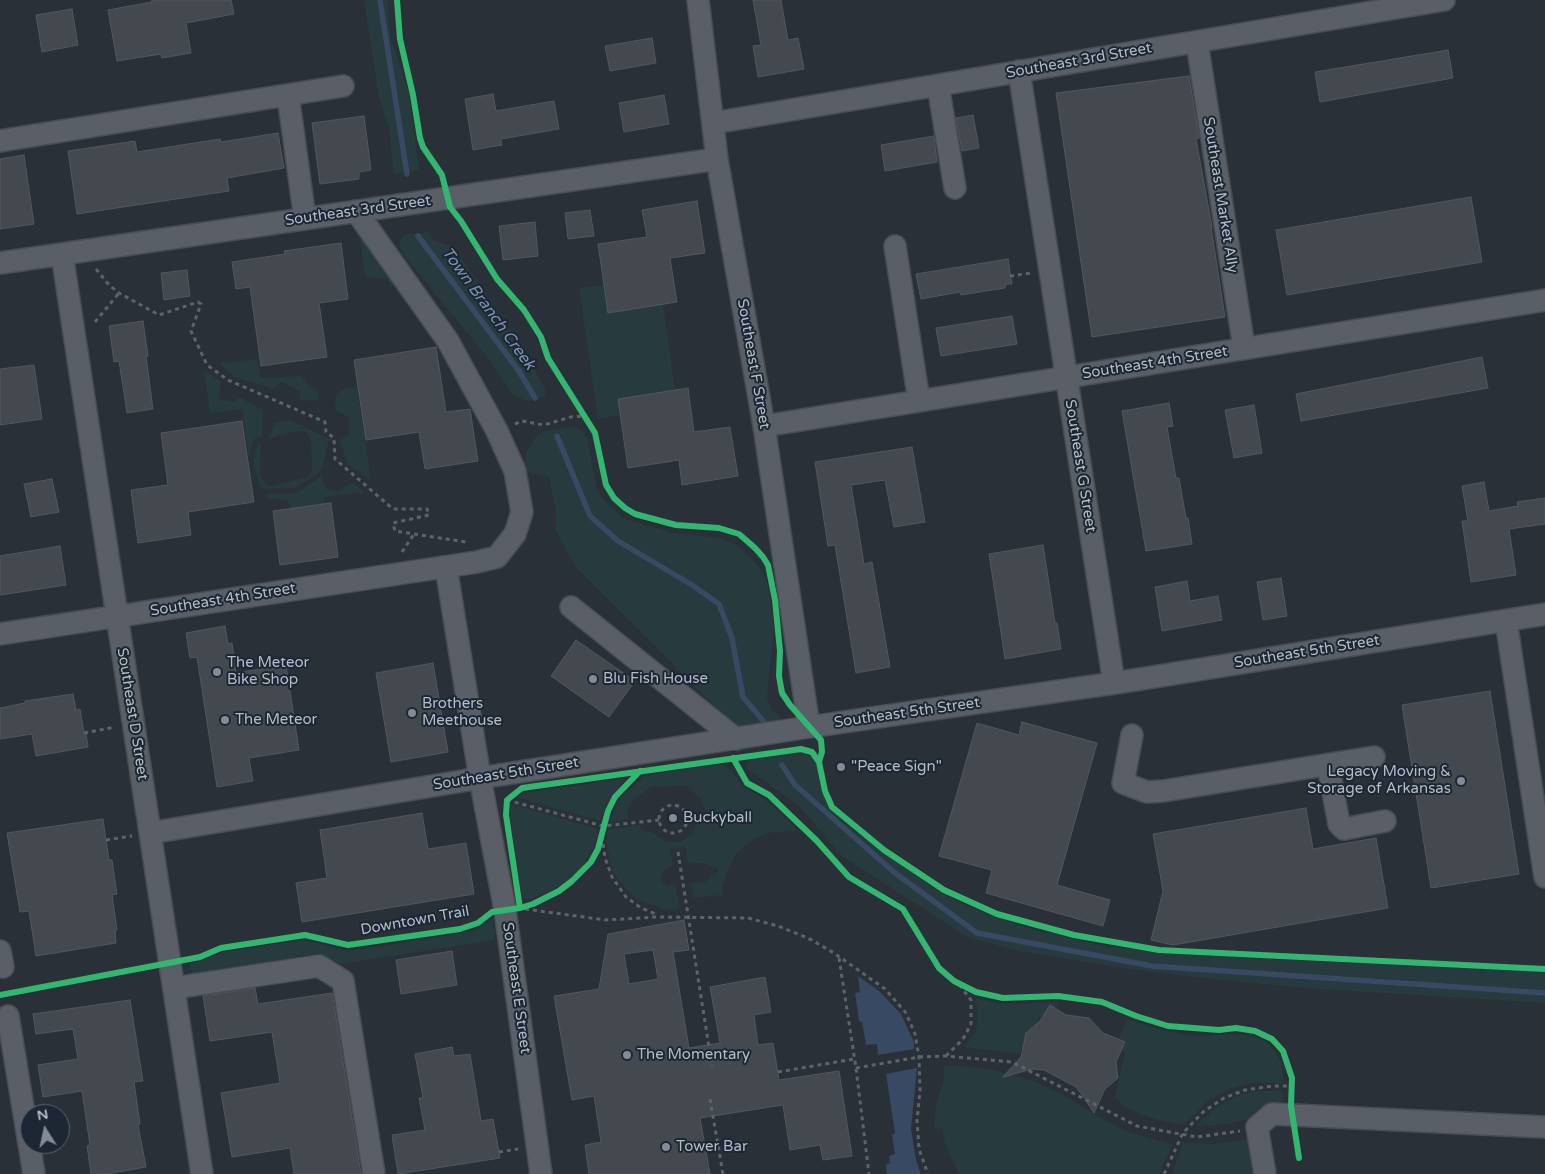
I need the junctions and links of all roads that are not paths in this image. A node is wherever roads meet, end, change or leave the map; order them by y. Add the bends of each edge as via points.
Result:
1 (698, 0) edge
2 (1444, 0) edge
3 (1197, 42) junction
4 (1019, 71) junction
5 (938, 85) junction
6 (342, 86) dead end
7 (288, 95) junction
8 (713, 123) junction
9 (0, 141) edge
10 (716, 159) junction
11 (955, 188) dead end
12 (356, 211) junction
13 (305, 219) junction
14 (895, 246) dead end
15 (62, 254) junction
16 (0, 263) edge
17 (1545, 300) edge
18 (1244, 348) junction
19 (1066, 377) junction
20 (918, 401) junction
21 (764, 426) junction
22 (446, 567) junction
23 (571, 607) dead end
24 (1545, 614) edge
25 (117, 616) junction
26 (1506, 620) junction
27 (0, 634) edge
28 (1114, 683) junction
29 (810, 728) junction
30 (1132, 735) dead end
31 (736, 739) junction
32 (1374, 757) dead end
33 (1328, 765) junction
34 (480, 778) junction
35 (1385, 821) dead end
36 (150, 833) junction
37 (1545, 877) edge
38 (174, 988) junction
39 (8, 1016) dead end
40 (1545, 1127) edge
41 (34, 1174) edge
42 (202, 1174) edge
43 (374, 1174) edge
44 (541, 1174) edge
45 (1265, 1174) edge

1 - 8 street, Southeast F Street
2 - 3 street, Southeast 3rd Street
3 - 4 street, Southeast 3rd Street
3 - 18 street, Southeast Market Ally
4 - 5 street, Southeast 3rd Street
4 - 19 street, Southeast G Street
5 - 8 street, Southeast 3rd Street
5 - 11 street
6 - 7 street
7 - 9 street
7 - 13 street
8 - 10 street, Southeast F Street
10 - 12 street, Southeast 3rd Street
10 - 21 street, Southeast F Street
12 - 13 street, Southeast 3rd Street
12 - 22 street, Southeast 4th Street via 448,341 515,471 522,512 515,534 497,557
13 - 15 street, Southeast 3rd Street
14 - 20 street
15 - 16 street, Southeast 3rd Street
15 - 25 street, Southeast D Street
17 - 18 street, Southeast 4th Street
18 - 19 street, Southeast 4th Street
19 - 20 street, Southeast 4th Street
19 - 28 street, Southeast G Street
20 - 21 street, Southeast 4th Street
21 - 29 street, Southeast F Street
22 - 25 street, Southeast 4th Street
22 - 34 street, Southeast E Street
23 - 31 street
24 - 26 street, Southeast 5th Street
25 - 27 street, Southeast 4th Street
25 - 36 street, Southeast D Street
26 - 28 street, Southeast 5th Street
26 - 37 street
28 - 29 street, Southeast 5th Street
29 - 31 street, Southeast 5th Street
30 - 33 street via 1123,783 1146,792
31 - 34 street, Southeast 5th Street
32 - 33 street
33 - 35 street via 1339,824 1344,829
34 - 36 street, Southeast 5th Street
34 - 44 street, Southeast E Street via 509,934
36 - 38 street, Southeast D Street
38 - 42 street, Southeast D Street
38 - 43 street via 320,966 343,981
39 - 41 street
40 - 45 street via 1291,1110 1272,1114 1257,1127

